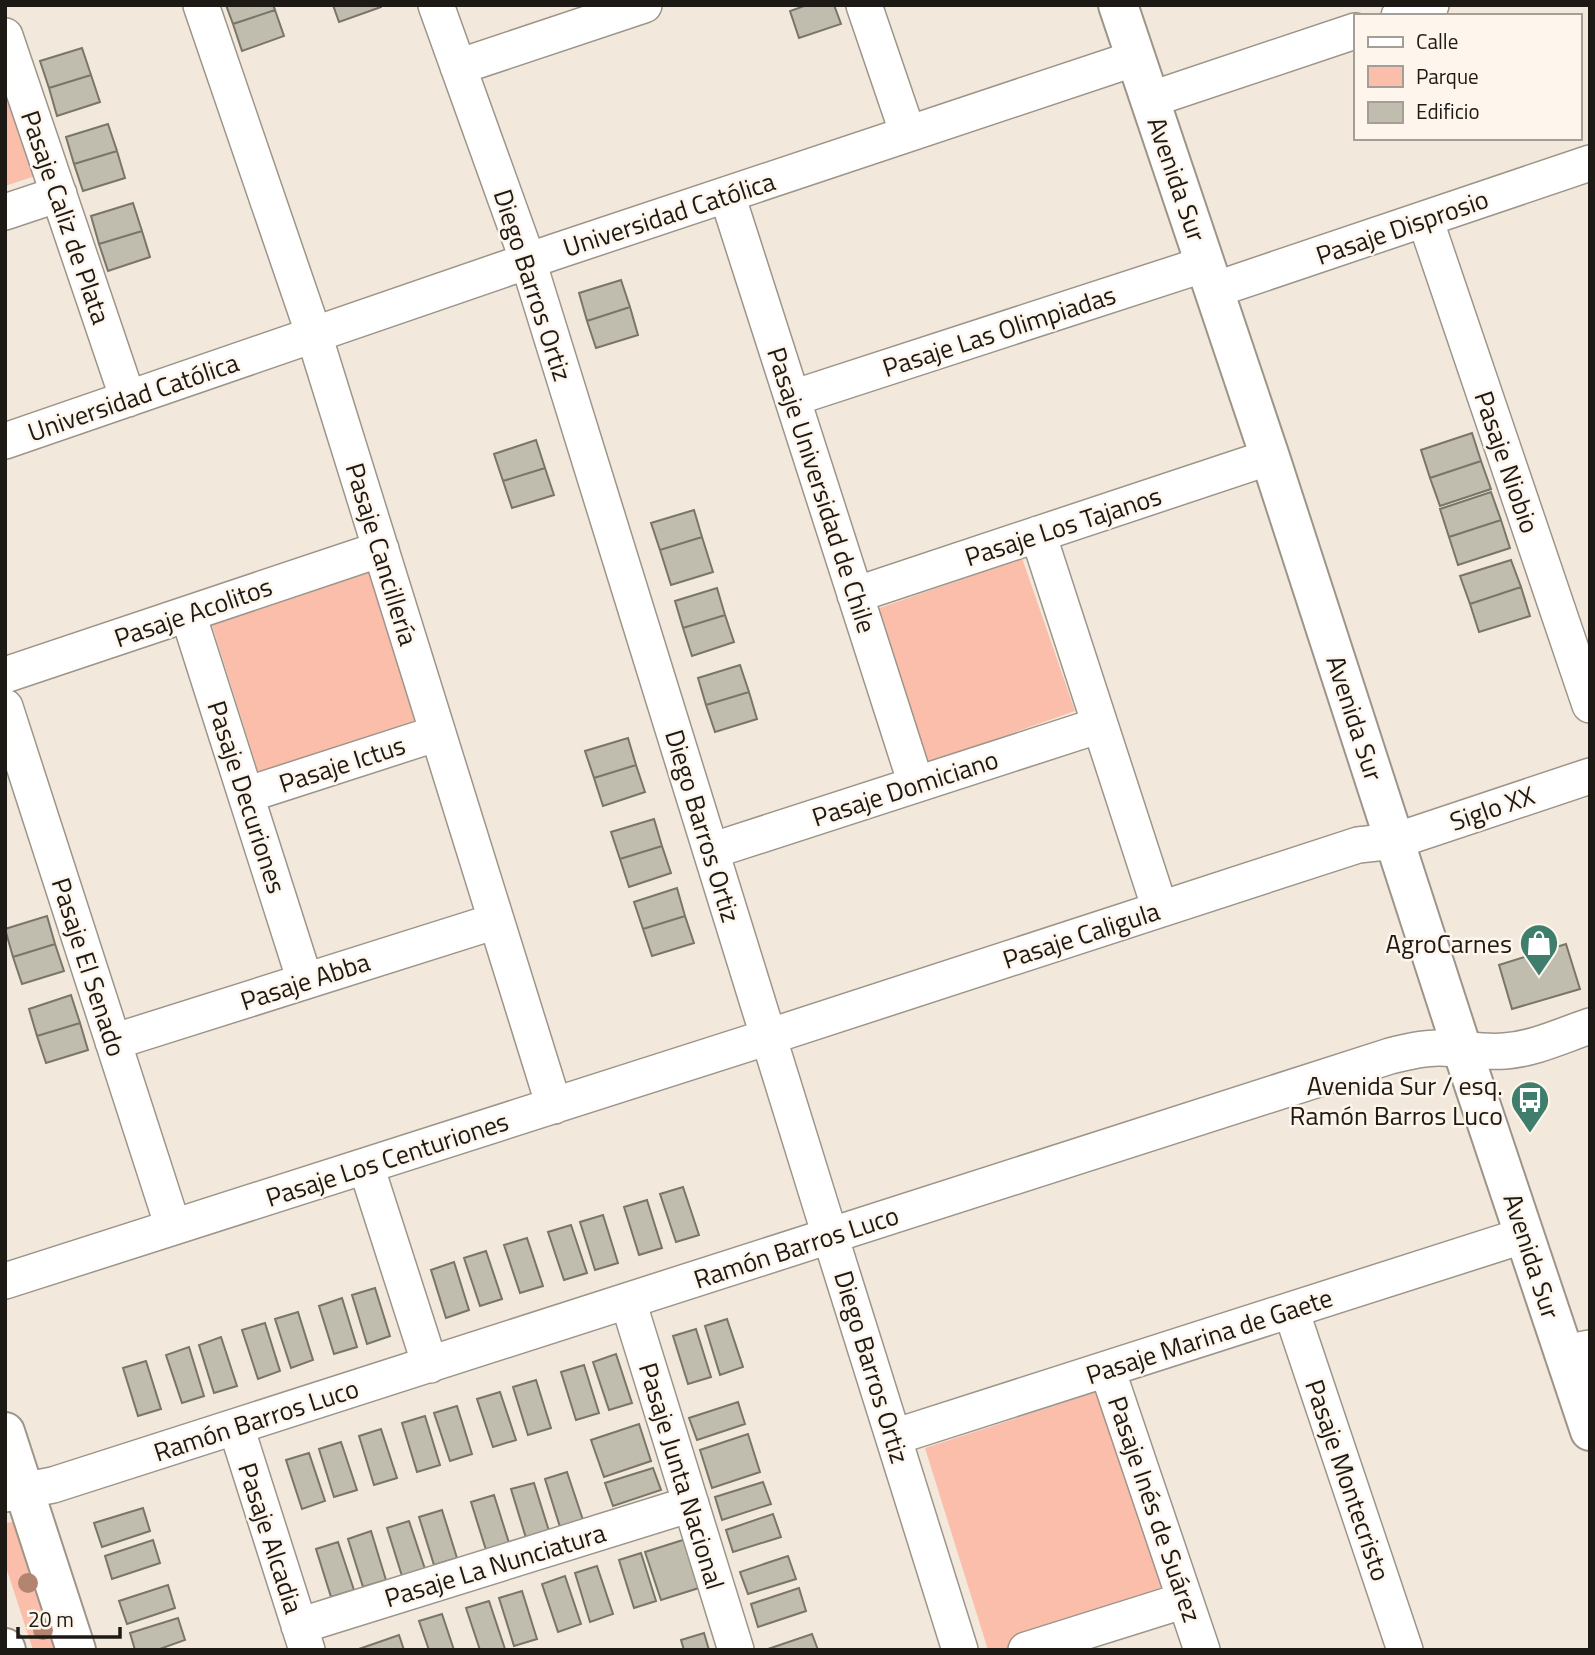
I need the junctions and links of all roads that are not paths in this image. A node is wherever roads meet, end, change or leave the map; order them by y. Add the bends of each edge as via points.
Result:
1 (201, 5) edge
2 (436, 5) edge
3 (644, 5) edge
4 (864, 5) edge
5 (1118, 5) edge
6 (1431, 5) edge
7 (1405, 14) edge
8 (1354, 31) edge
9 (5, 36) edge
10 (1136, 58) junction
11 (458, 67) junction
12 (1149, 100) junction
13 (908, 134) junction
14 (1590, 163) edge
15 (59, 194) junction
16 (727, 195) junction
17 (5, 212) edge
18 (1425, 219) junction
19 (528, 261) junction
20 (1210, 277) junction
21 (314, 335) junction
22 (793, 398) junction
23 (128, 399) junction
24 (5, 441) edge
25 (1270, 457) junction
26 (1038, 534) junction
27 (380, 549) junction
28 (855, 594) junction
29 (188, 614) junction
30 (5, 675) edge
31 (1590, 705) edge
32 (5, 707) edge
33 (1100, 725) junction
34 (438, 733) junction
35 (1590, 776) edge
36 (916, 784) junction
37 (246, 794) junction
38 (1395, 841) junction
39 (711, 851) junction
40 (1160, 909) junction
41 (496, 921) junction
42 (305, 981) junction
43 (1590, 1026) edge
44 (768, 1037) junction
45 (113, 1042) junction
46 (1462, 1049) junction
47 (554, 1106) junction
48 (366, 1166) junction
49 (173, 1227) junction
50 (831, 1236) junction
51 (1525, 1236) junction
52 (5, 1281) edge
53 (628, 1301) junction
54 (1291, 1310) junction
55 (1577, 1351) edge
56 (430, 1365) junction
57 (1107, 1369) junction
58 (236, 1427) junction
59 (1590, 1431) edge
60 (5, 1432) edge
61 (894, 1437) junction
62 (15, 1493) edge
63 (691, 1504) junction
64 (1185, 1600) junction
65 (303, 1638) edge
66 (76, 1650) edge
67 (736, 1650) edge
68 (960, 1650) edge
69 (1026, 1650) edge
70 (1202, 1650) edge
71 (1405, 1650) edge

1 - 21 street, Pasaje Cancillería
2 - 11 street, Diego Barros Ortiz
3 - 11 street
4 - 13 street
5 - 10 street, Avenida Sur
6 - 7 street
8 - 12 street
9 - 15 street, Pasaje Caliz de Plata
10 - 12 street, Avenida Sur
10 - 13 street, Universidad Católica
11 - 19 street, Diego Barros Ortiz
12 - 20 street, Avenida Sur
13 - 16 street, Universidad Católica
14 - 18 street, Pasaje Disprosio
15 - 17 street
15 - 23 street, Pasaje Caliz de Plata
16 - 19 street, Universidad Católica
16 - 22 street, Pasaje Universidad de Chile
18 - 20 street, Pasaje Disprosio
18 - 31 street, Pasaje Niobio
19 - 21 street, Universidad Católica
19 - 39 street, Diego Barros Ortiz
20 - 22 street, Pasaje Las Olimpiadas
20 - 25 street, Avenida Sur
21 - 23 street, Universidad Católica
21 - 27 street, Pasaje Cancillería
22 - 28 street, Pasaje Universidad de Chile
23 - 24 street, Universidad Católica
25 - 26 street, Pasaje Los Tajanos
25 - 38 street, Avenida Sur
26 - 28 street, Pasaje Los Tajanos
26 - 33 street
27 - 29 street, Pasaje Acolitos
27 - 34 street, Pasaje Cancillería
28 - 36 street, Pasaje Universidad de Chile
29 - 30 street, Pasaje Acolitos
29 - 37 street, Pasaje Decuriones
32 - 45 street, Pasaje El Senado
33 - 36 street, Pasaje Domiciano
33 - 40 street
34 - 37 street, Pasaje Ictus
34 - 41 street, Pasaje Cancillería
35 - 38 street, Siglo XX
36 - 39 street, Pasaje Domiciano
37 - 42 street, Pasaje Decuriones
38 - 40 street, Pasaje Caligula via 1358,845
38 - 46 street, Avenida Sur
39 - 44 street, Diego Barros Ortiz
40 - 44 street, Pasaje Caligula
41 - 42 street, Pasaje Abba
41 - 47 street, Pasaje Cancillería
42 - 45 street, Pasaje Abba
43 - 46 street, Ramón Barros Luco via 1516,1049
44 - 47 street, Pasaje Los Centuriones
44 - 50 street, Diego Barros Ortiz
45 - 49 street, Pasaje El Senado
46 - 50 street, Ramón Barros Luco via 1413,1050 1390,1056
46 - 51 street, Avenida Sur
47 - 48 street, Pasaje Los Centuriones
48 - 49 street, Pasaje Los Centuriones
48 - 56 street
49 - 52 street, Pasaje Los Centuriones
50 - 53 street, Ramón Barros Luco
50 - 61 street, Diego Barros Ortiz
51 - 54 street, Pasaje Marina de Gaete
51 - 55 street, Avenida Sur
53 - 56 street, Ramón Barros Luco
53 - 63 street, Pasaje Junta Nacional
54 - 57 street, Pasaje Marina de Gaete
54 - 71 street, Pasaje Montecristo
55 - 59 street, Avenida Sur
56 - 58 street, Ramón Barros Luco
57 - 61 street, Pasaje Marina de Gaete
57 - 64 street, Pasaje Inés de Suárez
58 - 62 street, Ramón Barros Luco
58 - 65 street, Pasaje Alcadia
60 - 62 street
61 - 68 street, Diego Barros Ortiz
62 - 66 street
63 - 65 street, Pasaje La Nunciatura
63 - 67 street, Pasaje Junta Nacional
64 - 69 street
64 - 70 street, Pasaje Inés de Suárez

